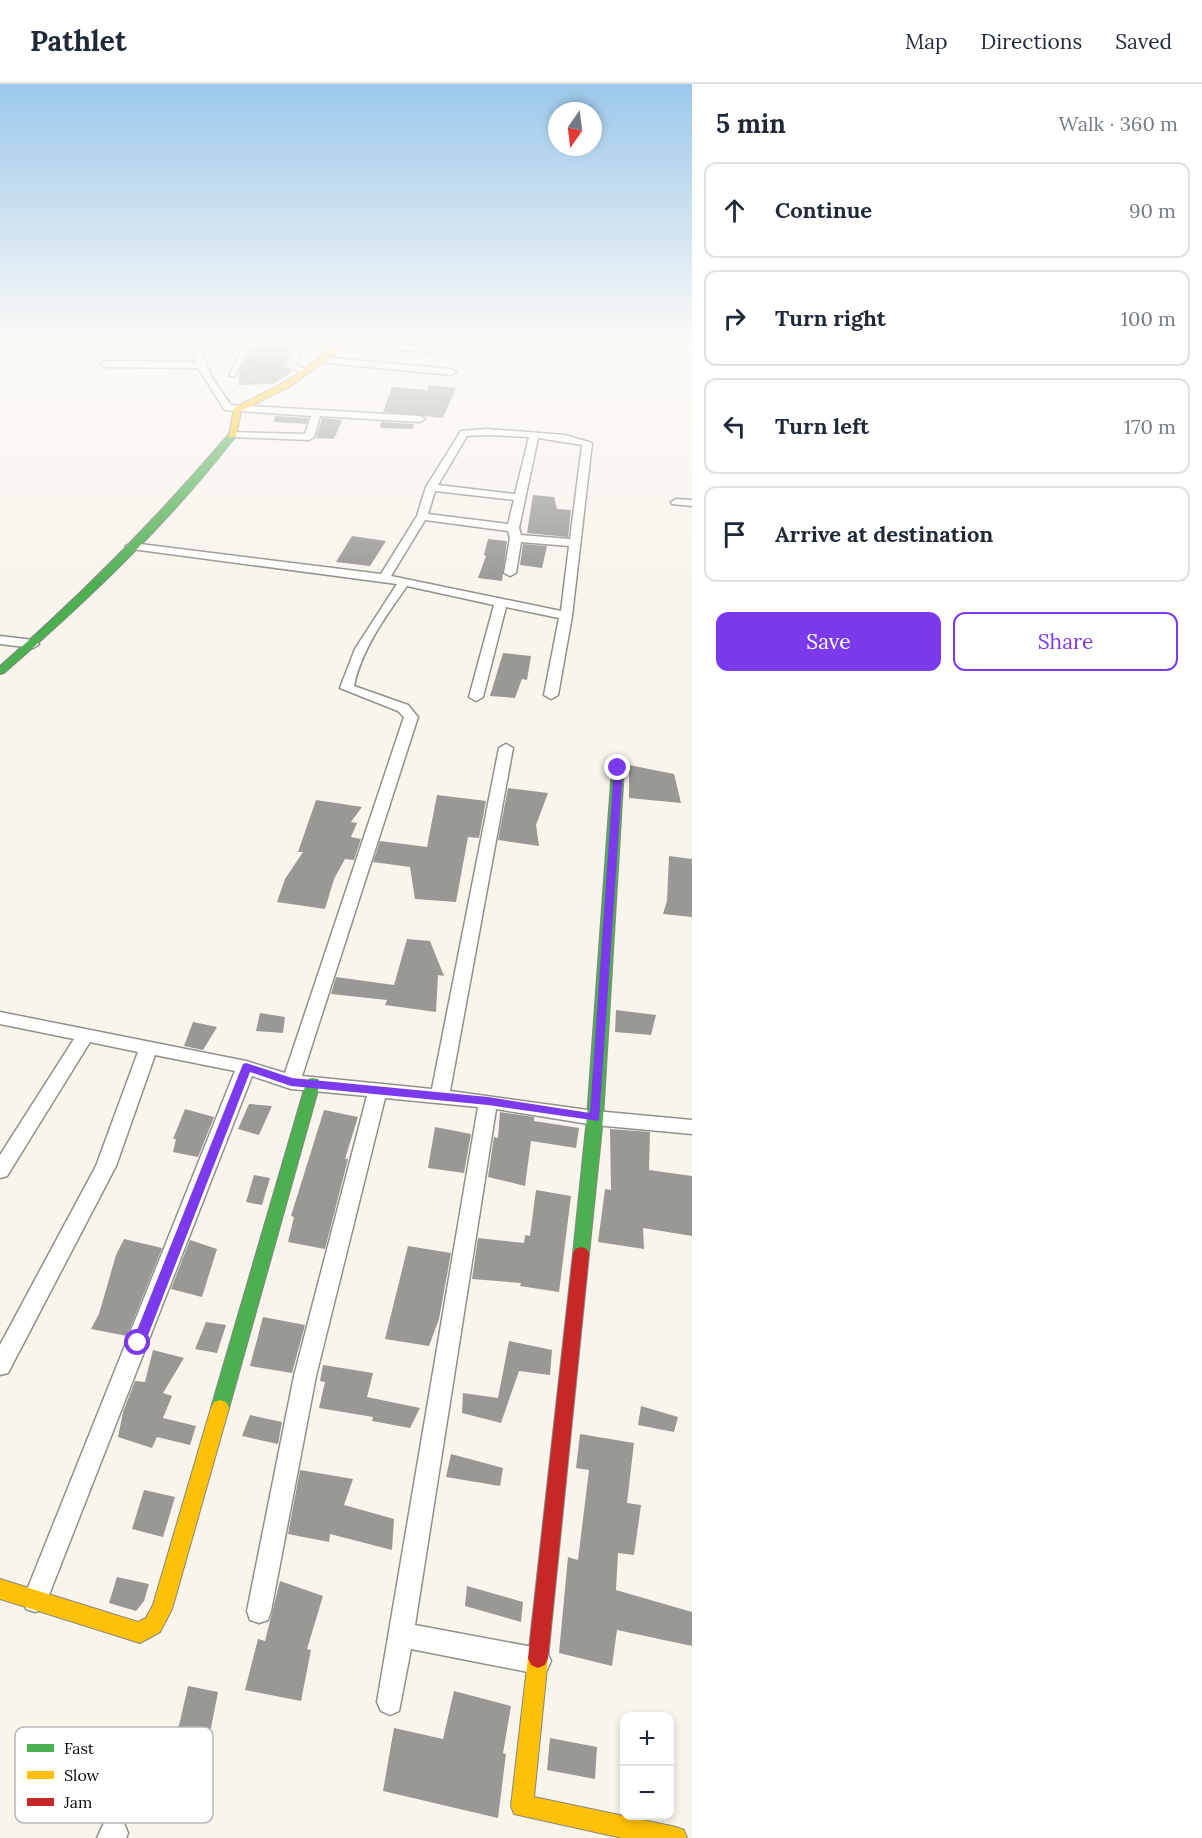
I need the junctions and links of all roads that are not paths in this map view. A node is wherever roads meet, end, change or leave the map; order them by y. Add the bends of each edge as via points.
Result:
1 (235, 422) edge
2 (314, 422) edge
3 (233, 434) junction
4 (534, 436) junction
5 (431, 487) junction
6 (520, 498) junction
7 (676, 502) dead end
8 (692, 503) edge
9 (422, 516) junction
10 (515, 533) junction
11 (575, 543) junction
12 (132, 546) junction
13 (510, 573) dead end
14 (384, 578) junction
15 (404, 583) junction
16 (501, 603) junction
17 (566, 616) junction
18 (0, 640) edge
19 (33, 644) junction
20 (0, 671) edge
21 (552, 695) dead end
22 (476, 698) dead end
23 (506, 748) dead end
24 (618, 768) dead end
25 (0, 1018) edge
26 (86, 1035) junction
27 (148, 1049) junction
28 (246, 1066) junction
29 (291, 1082) junction
30 (313, 1083) junction
31 (378, 1089) junction
32 (440, 1097) junction
33 (488, 1101) junction
34 (595, 1118) junction
35 (692, 1127) edge
36 (0, 1171) edge
37 (0, 1366) edge
38 (0, 1589) edge
39 (35, 1600) junction
40 (259, 1611) dead end
41 (401, 1635) junction
42 (538, 1661) junction
43 (390, 1702) dead end
44 (676, 1838) edge

1 - 3 street
2 - 3 street via 309,437
3 - 12 street
4 - 5 street via 466,431
4 - 6 street
4 - 11 street via 587,444
5 - 6 street
5 - 9 street
6 - 10 street
7 - 8 street
9 - 10 street
9 - 14 street
10 - 11 street
10 - 13 street
11 - 17 street
12 - 14 street
12 - 19 street
14 - 15 street
15 - 16 street
15 - 29 street via 348,676 347,688 403,708 411,717
16 - 17 street
16 - 22 street
17 - 21 street
18 - 19 street
19 - 20 street
23 - 32 street
24 - 34 street
25 - 26 street
26 - 27 street
26 - 36 street
27 - 28 street
27 - 37 street via 106,1166
28 - 29 street
28 - 39 street
29 - 30 street
30 - 31 street
30 - 39 street via 162,1609 153,1625 140,1633
31 - 32 street
31 - 40 street via 305,1376
32 - 33 street
33 - 34 street
33 - 41 street
34 - 35 street
34 - 42 street
38 - 39 street
41 - 42 street
41 - 43 street
42 - 44 street via 522,1806

